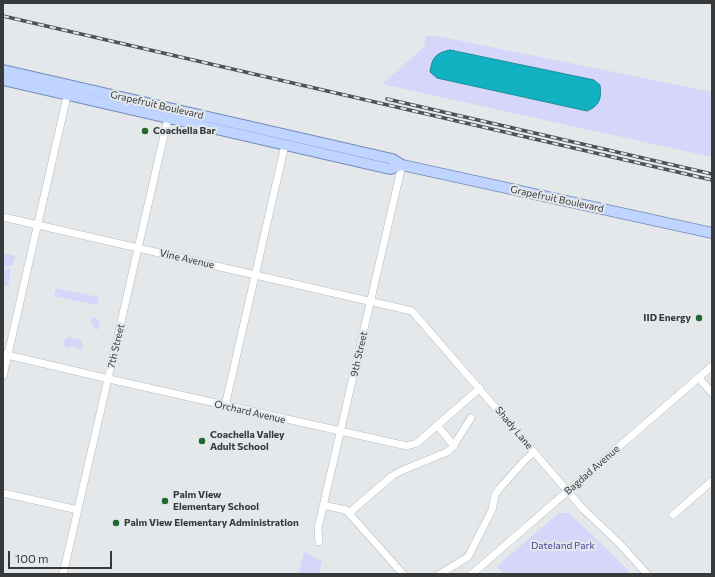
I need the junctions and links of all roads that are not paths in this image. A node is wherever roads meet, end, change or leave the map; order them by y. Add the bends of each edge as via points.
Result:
1 (3, 70) edge
2 (3, 80) edge
3 (70, 85) junction
4 (67, 96) junction
5 (168, 118) junction
6 (285, 145) junction
7 (402, 165) junction
8 (3, 217) edge
9 (37, 224) junction
10 (712, 233) edge
11 (138, 248) junction
12 (255, 275) junction
13 (371, 301) junction
14 (6, 354) edge
15 (712, 366) edge
16 (3, 376) edge
17 (699, 378) junction
18 (108, 379) junction
19 (480, 388) junction
20 (712, 393) edge
21 (225, 406) junction
22 (471, 418) dead end
23 (437, 425) junction
24 (340, 432) junction
25 (454, 446) junction
26 (534, 452) junction
27 (712, 481) edge
28 (568, 491) junction
29 (3, 493) edge
30 (323, 505) junction
31 (78, 510) junction
32 (349, 513) junction
33 (673, 515) dead end
34 (319, 542) dead end
35 (63, 574) edge
36 (403, 574) edge
37 (440, 574) edge
38 (472, 574) edge
39 (647, 574) edge

1 - 3 main road, Grapefruit Boulevard
2 - 4 main road, Grapefruit Boulevard
3 - 4 street
3 - 7 main road, Grapefruit Boulevard via 392,159
4 - 5 main road, Grapefruit Boulevard
4 - 9 street
5 - 6 main road, Grapefruit Boulevard
5 - 11 street, 7th Street
6 - 7 main road, Grapefruit Boulevard via 390,169
6 - 12 street
7 - 10 main road, Grapefruit Boulevard
7 - 13 street, 9th Street
8 - 9 street, Vine Avenue
9 - 11 street, Vine Avenue
9 - 14 street
11 - 12 street, Vine Avenue
11 - 18 street, 7th Street
12 - 13 street, Vine Avenue
12 - 21 street
13 - 19 street, Shady Lane via 414,313
13 - 24 street, 9th Street
14 - 16 street
14 - 18 street, Orchard Avenue
15 - 17 street, Bagdad Avenue
17 - 20 street
17 - 28 street, Bagdad Avenue
18 - 21 street, Orchard Avenue
18 - 31 street, 7th Street
19 - 23 street, Orchard Avenue
19 - 26 street, Shady Lane
21 - 24 street, Orchard Avenue
22 - 25 street
23 - 24 street, Orchard Avenue via 417,443 407,446
23 - 25 street
24 - 30 street, 9th Street
25 - 32 street via 447,452 392,476
26 - 28 street, Shady Lane
26 - 37 street via 499,489 492,510 468,557
27 - 33 street
28 - 38 street, Bagdad Avenue
28 - 39 street, Shady Lane
29 - 31 street
30 - 32 street
30 - 34 street, 9th Street via 318,528
31 - 35 street, 7th Street
32 - 36 street

